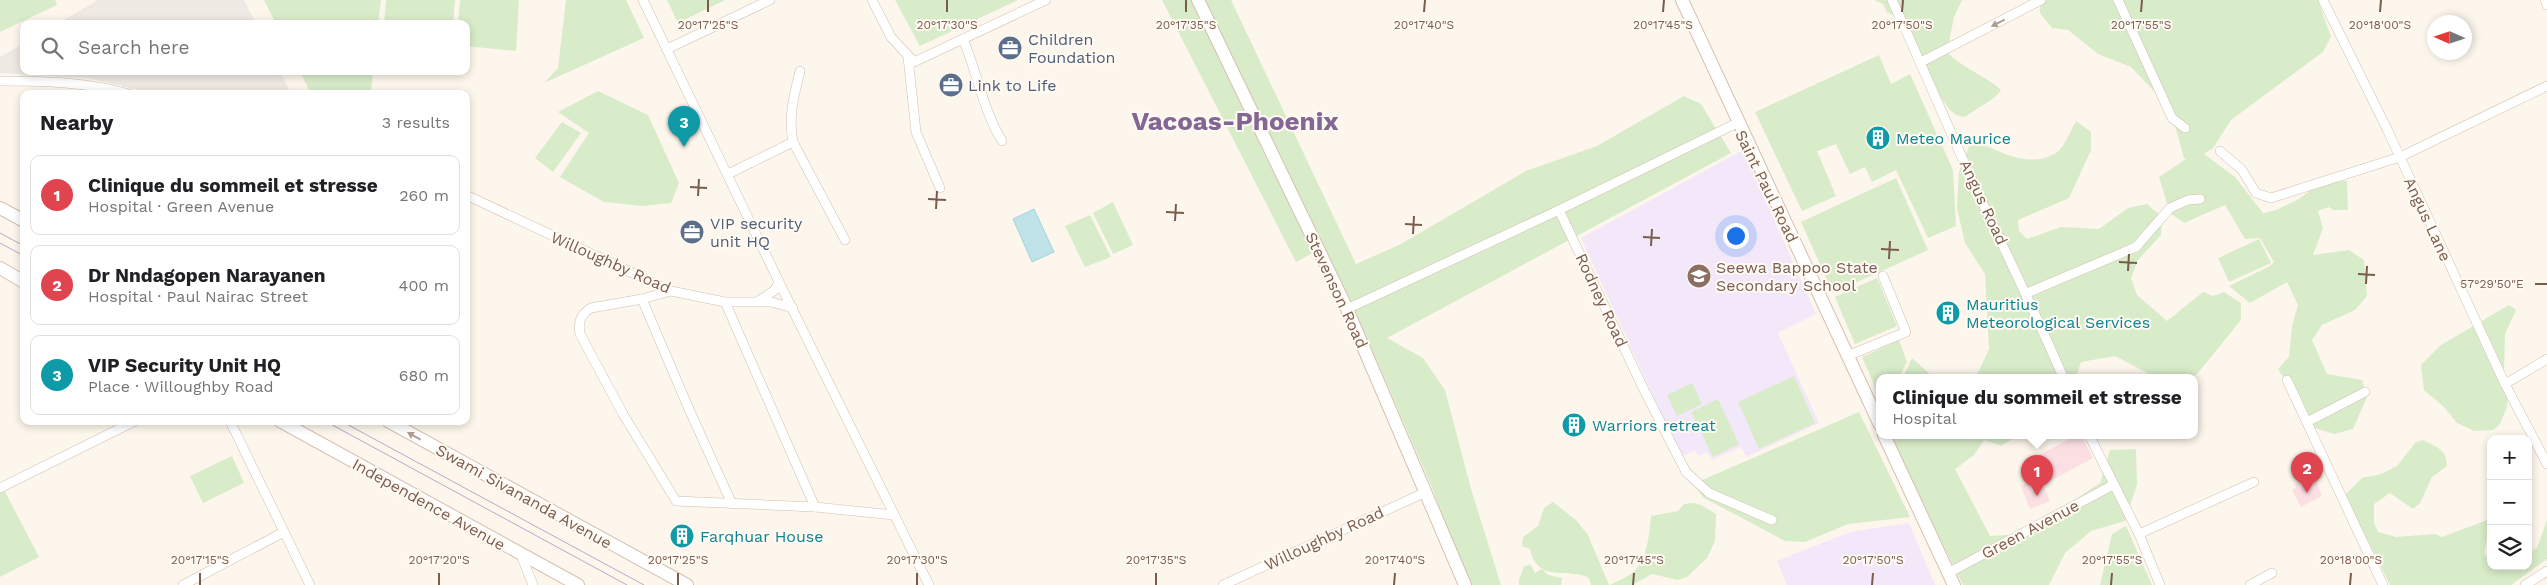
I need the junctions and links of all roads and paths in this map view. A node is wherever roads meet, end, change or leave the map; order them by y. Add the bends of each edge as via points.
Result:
1 (643, 0) edge
2 (770, 0) edge
3 (872, 0) edge
4 (1046, 0) edge
5 (1198, 0) edge
6 (1682, 0) edge
7 (1892, 0) edge
8 (2041, 0) edge
9 (2118, 0) edge
10 (2323, 0) edge
11 (2545, 0) edge
12 (2547, 5) edge
13 (963, 39) junction
14 (667, 49) junction
15 (908, 57) junction
16 (1921, 62) junction
17 (800, 71) dead end
18 (0, 81) edge
19 (2547, 86) edge
20 (114, 90) edge
21 (1737, 123) junction
22 (2185, 128) dead end
23 (1002, 141) dead end
24 (793, 142) junction
25 (2220, 151) dead end
26 (2400, 158) junction
27 (728, 174) junction
28 (940, 188) dead end
29 (470, 197) edge
30 (2200, 199) dead end
31 (0, 208) edge
32 (1559, 210) junction
33 (20, 219) edge
34 (845, 240) dead end
35 (0, 268) edge
36 (1883, 276) dead end
37 (20, 280) edge
38 (779, 282) junction
39 (671, 291) junction
40 (2027, 293) junction
41 (642, 299) junction
42 (725, 302) junction
43 (748, 303) junction
44 (793, 308) junction
45 (1347, 309) junction
46 (1848, 356) junction
47 (2547, 359) edge
48 (2062, 374) edge
49 (2287, 380) dead end
50 (2505, 384) junction
51 (2365, 392) dead end
52 (1876, 416) edge
53 (2307, 422) junction
54 (127, 425) edge
55 (232, 425) edge
56 (287, 425) edge
57 (395, 425) edge
58 (1886, 439) edge
59 (2091, 439) edge
60 (2546, 462) edge
61 (2254, 482) dead end
62 (2112, 485) junction
63 (0, 488) edge
64 (1426, 492) junction
65 (732, 504) junction
66 (815, 507) junction
67 (894, 515) junction
68 (1772, 520) dead end
69 (284, 532) junction
70 (2139, 534) junction
71 (521, 555) junction
72 (2547, 571) edge
73 (1948, 572) junction
74 (2272, 573) dead end
75 (183, 585) edge
76 (310, 585) edge
77 (533, 585) edge
78 (578, 585) edge
79 (687, 585) edge
80 (928, 585) edge
81 (1224, 585) edge
82 (1465, 585) edge
83 (1954, 585) edge
84 (2160, 585) edge
85 (2250, 585) edge
86 (2383, 585) edge
87 (2525, 585) edge

1 - 14 street
2 - 14 street
3 - 15 street via 891,37
4 - 13 street
5 - 45 street, Stevenson Road
6 - 21 street, Saint Paul Road
7 - 16 street, Angus Road
8 -> 16 street
9 - 22 street via 2172,118
10 - 26 street, Angus Lane
11 - 12 street
13 - 15 street via 914,62
13 - 23 street via 992,124
14 - 27 street
15 - 28 street via 916,132
16 - 40 street, Angus Road via 1977,191
17 - 24 street via 790,127
18 - 20 street via 52,81
19 - 26 street
21 - 32 street
21 - 46 street, Saint Paul Road
24 - 27 street
24 - 34 street
25 - 26 street via 2242,170 2256,193 2263,198
26 - 50 street, Angus Lane
27 - 38 street
29 - 39 street, Willoughby Road
30 - 40 street via 2170,208 2136,247
31 - 33 street
32 - 45 street
32 - 68 street, Rodney Road via 1686,472 1709,494
35 - 37 street
36 - 46 street via 1906,332
38 - 43 street via 767,297
38 - 44 street
39 - 41 street
39 - 42 street, Willoughby Road
40 - 48 street, Angus Road
41 - 65 street
41 - 65 street via 591,308 579,320 580,334 623,414 676,501
42 - 43 street, Willoughby Road
42 - 66 street
43 - 44 street, Willoughby Road via 771,302
44 - 67 street
45 - 64 street, Stevenson Road
46 - 52 street, Saint Paul Road
47 - 50 street
49 - 53 street
50 - 60 street, Angus Lane
51 - 53 street
53 - 86 street
54 - 63 street
55 - 69 street
56 - 71 street, Independence Avenue
79 -> 57 street, Swami Sivananda Avenue
58 - 73 street
59 - 62 street
61 - 70 street
62 - 70 street
62 - 73 street, Green Avenue
64 - 81 street, Willoughby Road
64 - 82 street, Stevenson Road
65 - 66 street
66 - 67 street
67 - 80 street
69 - 75 street
69 - 76 street
70 - 84 street
71 - 77 street
71 - 78 street, Independence Avenue
72 - 87 street
73 - 83 street
74 - 85 street

